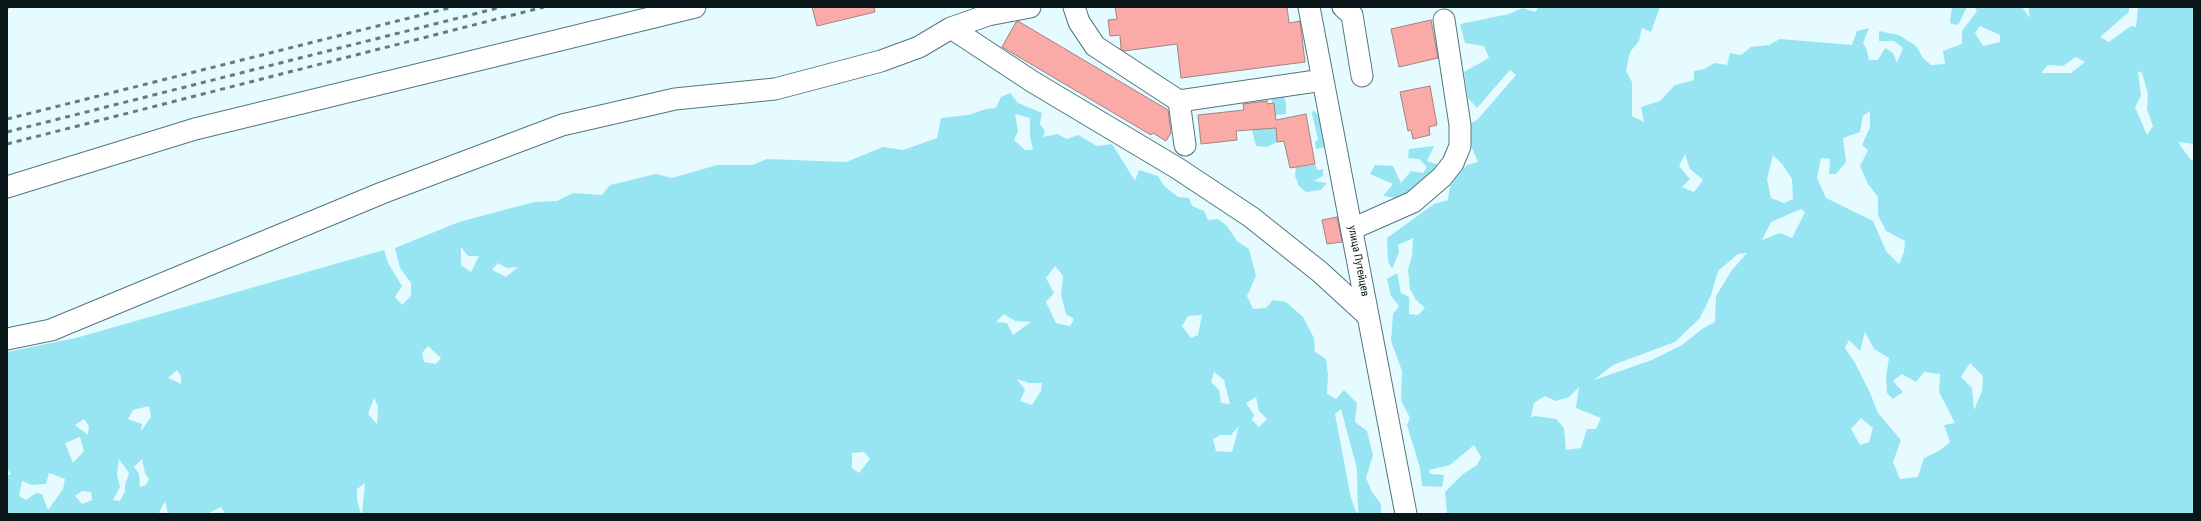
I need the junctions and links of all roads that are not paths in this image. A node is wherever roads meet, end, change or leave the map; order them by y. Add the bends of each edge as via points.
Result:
1 (695, 7) edge
2 (1030, 7) edge
3 (1074, 7) edge
4 (1309, 7) edge
5 (1343, 7) edge
6 (1444, 20) dead end
7 (951, 28) junction
8 (1362, 76) dead end
9 (1323, 80) junction
10 (1179, 101) junction
11 (1185, 145) dead end
12 (7, 187) edge
13 (1352, 229) junction
14 (1368, 316) junction
15 (7, 339) edge
16 (1406, 514) edge

1 - 12 street via 194,129
2 - 7 street via 988,15
3 - 10 street via 1079,22 1095,46
4 - 9 street, улица Путейцев
5 - 8 street via 1352,15
6 - 13 street via 1460,125 1460,146 1453,164 1413,202
7 - 14 street via 1033,82 1177,168 1251,217 1320,272
7 - 15 street via 918,48 881,61 775,89 675,99 562,125 382,193 51,330
9 - 10 street
9 - 13 street, улица Путейцев
10 - 11 street
13 - 14 street, улица Путейцев
14 - 16 street, улица Путейцев

